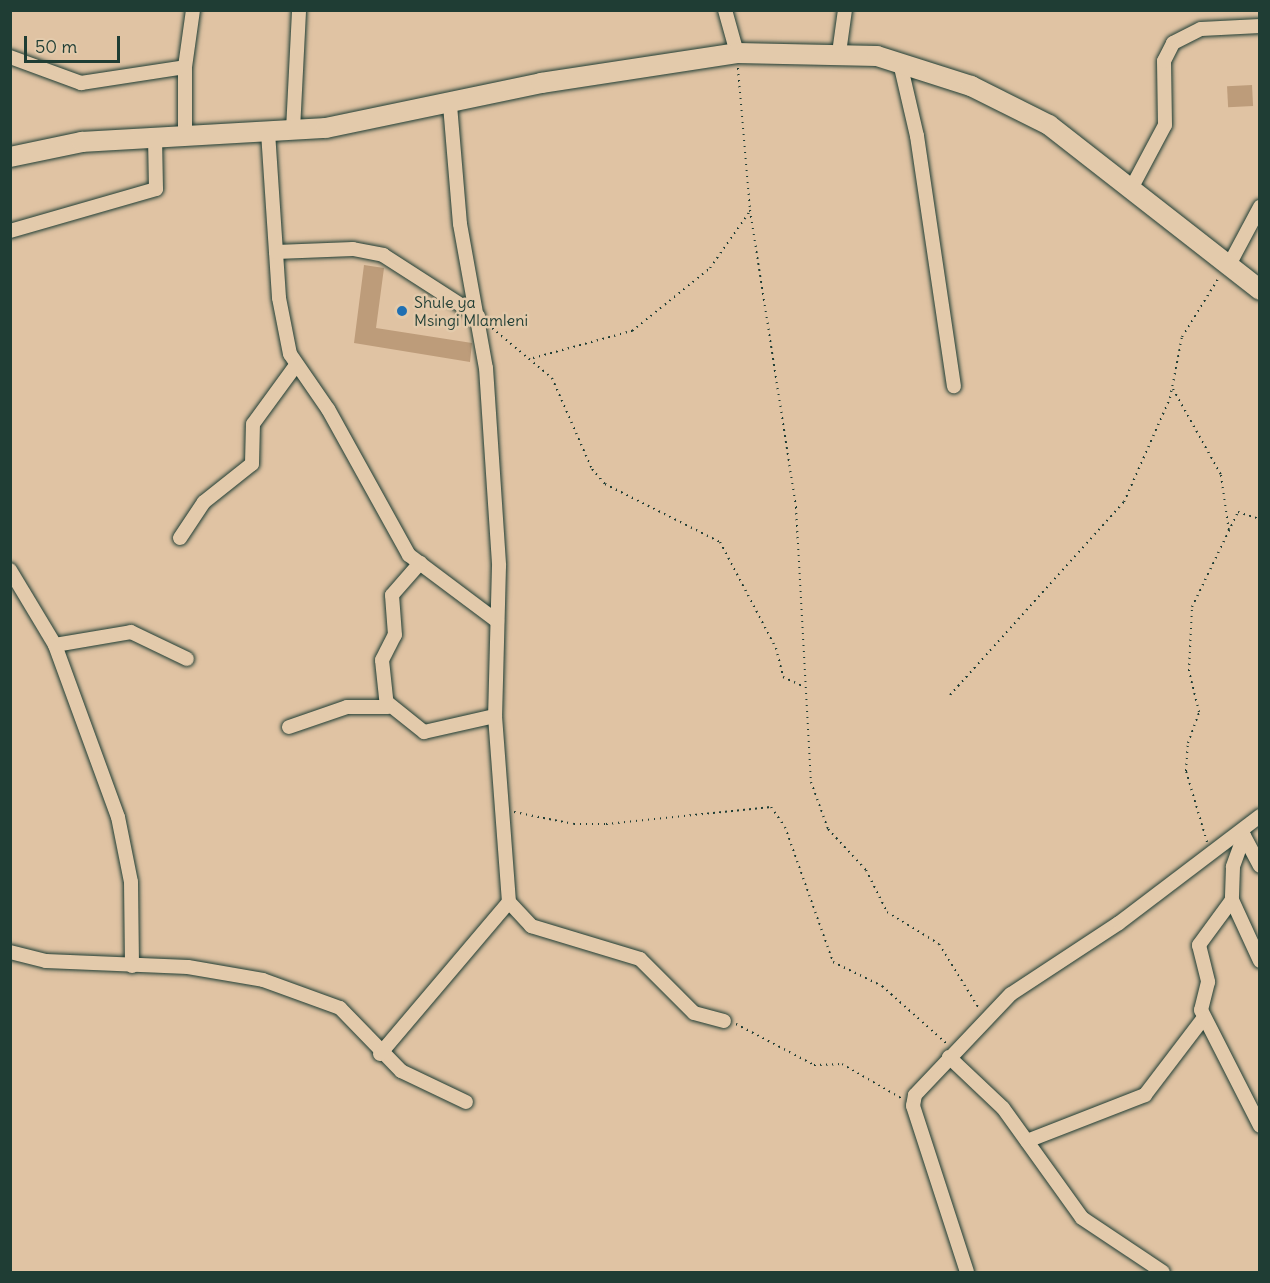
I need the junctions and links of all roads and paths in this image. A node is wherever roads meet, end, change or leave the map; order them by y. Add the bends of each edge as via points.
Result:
1 (193, 10) edge
2 (299, 10) edge
3 (725, 10) edge
4 (845, 10) edge
5 (1260, 26) edge
6 (839, 53) junction
7 (737, 54) junction
8 (10, 57) edge
9 (900, 63) junction
10 (185, 67) junction
11 (450, 105) junction
12 (292, 130) junction
13 (268, 132) junction
14 (185, 134) junction
15 (155, 137) junction
16 (10, 157) edge
17 (1132, 187) junction
18 (1260, 207) edge
19 (750, 210) junction
20 (10, 231) edge
21 (276, 252) junction
22 (1229, 265) junction
23 (1260, 290) edge
24 (478, 316) junction
25 (533, 358) junction
26 (296, 365) junction
27 (954, 386) dead end
28 (1173, 389) junction
29 (1260, 519) edge
30 (1229, 532) junction
31 (180, 538) dead end
32 (420, 563) junction
33 (10, 570) edge
34 (497, 621) junction
35 (56, 645) junction
36 (187, 659) dead end
37 (802, 686) junction
38 (950, 695) dead end
39 (389, 704) junction
40 (495, 716) junction
41 (289, 727) dead end
42 (499, 809) junction
43 (1260, 816) edge
44 (1243, 833) junction
45 (1209, 850) junction
46 (1260, 866) edge
47 (1232, 900) junction
48 (509, 902) junction
49 (10, 952) edge
50 (1260, 961) edge
51 (132, 966) junction
52 (986, 1016) junction
53 (1203, 1019) junction
54 (724, 1021) joint
55 (380, 1054) junction
56 (952, 1054) junction
57 (913, 1101) junction
58 (466, 1102) dead end
59 (1260, 1126) edge
60 (1027, 1141) junction
61 (967, 1272) edge
62 (1163, 1272) edge

1 - 10 street
2 - 12 street
3 - 7 street
4 - 6 street
5 - 17 street via 1201,29 1173,43 1164,61 1165,125
6 - 7 main road
6 - 9 main road
7 - 11 main road via 541,83
7 - 19 path
8 - 10 street via 81,83
9 - 17 main road via 971,87 1049,126
9 - 27 street via 917,136
10 - 14 street
11 - 12 main road
11 - 24 street via 460,224
12 - 13 main road
13 - 14 main road
13 - 21 street
14 - 15 main road
15 - 16 main road via 82,142
15 - 20 street via 156,189
17 - 22 main road
18 - 22 street
19 - 25 path via 710,268 646,321 589,346
19 - 37 path via 796,507
21 - 24 street via 353,249 383,255
21 - 26 street via 281,308
22 - 23 main road
22 - 28 path via 1196,307 1182,337
24 - 25 path
24 - 34 street via 499,566
25 - 37 path via 561,390 598,477 657,513 703,529 727,550 776,648 783,677
26 - 31 street via 253,424 252,464 204,502
26 - 32 street via 328,409 397,538
28 - 30 path via 1221,474
28 - 38 path via 1115,516
29 - 30 path via 1242,511
30 - 45 path via 1198,591 1188,642 1200,712 1188,743 1186,771
32 - 34 street via 450,580
32 - 39 street via 392,595 396,630 382,665
33 - 35 street
34 - 40 street
35 - 36 street via 131,632
35 - 51 street via 118,817 131,882
37 - 52 path via 812,782 828,829 866,870 887,912 939,944
39 - 40 street via 424,732
39 - 41 street via 382,710 347,707
40 - 42 street
42 - 48 street
42 - 56 path via 574,824 771,807 785,826 833,962 882,986
43 - 44 street
44 - 45 street
44 - 46 street
44 - 47 street via 1233,867
45 - 52 street via 1119,923
47 - 50 street
47 - 53 street via 1199,945 1208,982 1201,1002
48 - 54 street via 531,926 640,959 694,1013
48 - 55 street
49 - 51 street via 46,961
51 - 55 street via 200,968 263,980 340,1008
52 - 56 street
53 - 59 street
53 - 60 street via 1145,1095
54 - 57 path via 759,1031 814,1065 842,1064 883,1092
55 - 58 street via 428,1086
56 - 57 street
56 - 60 street
57 - 61 street
60 - 62 street via 1082,1218

